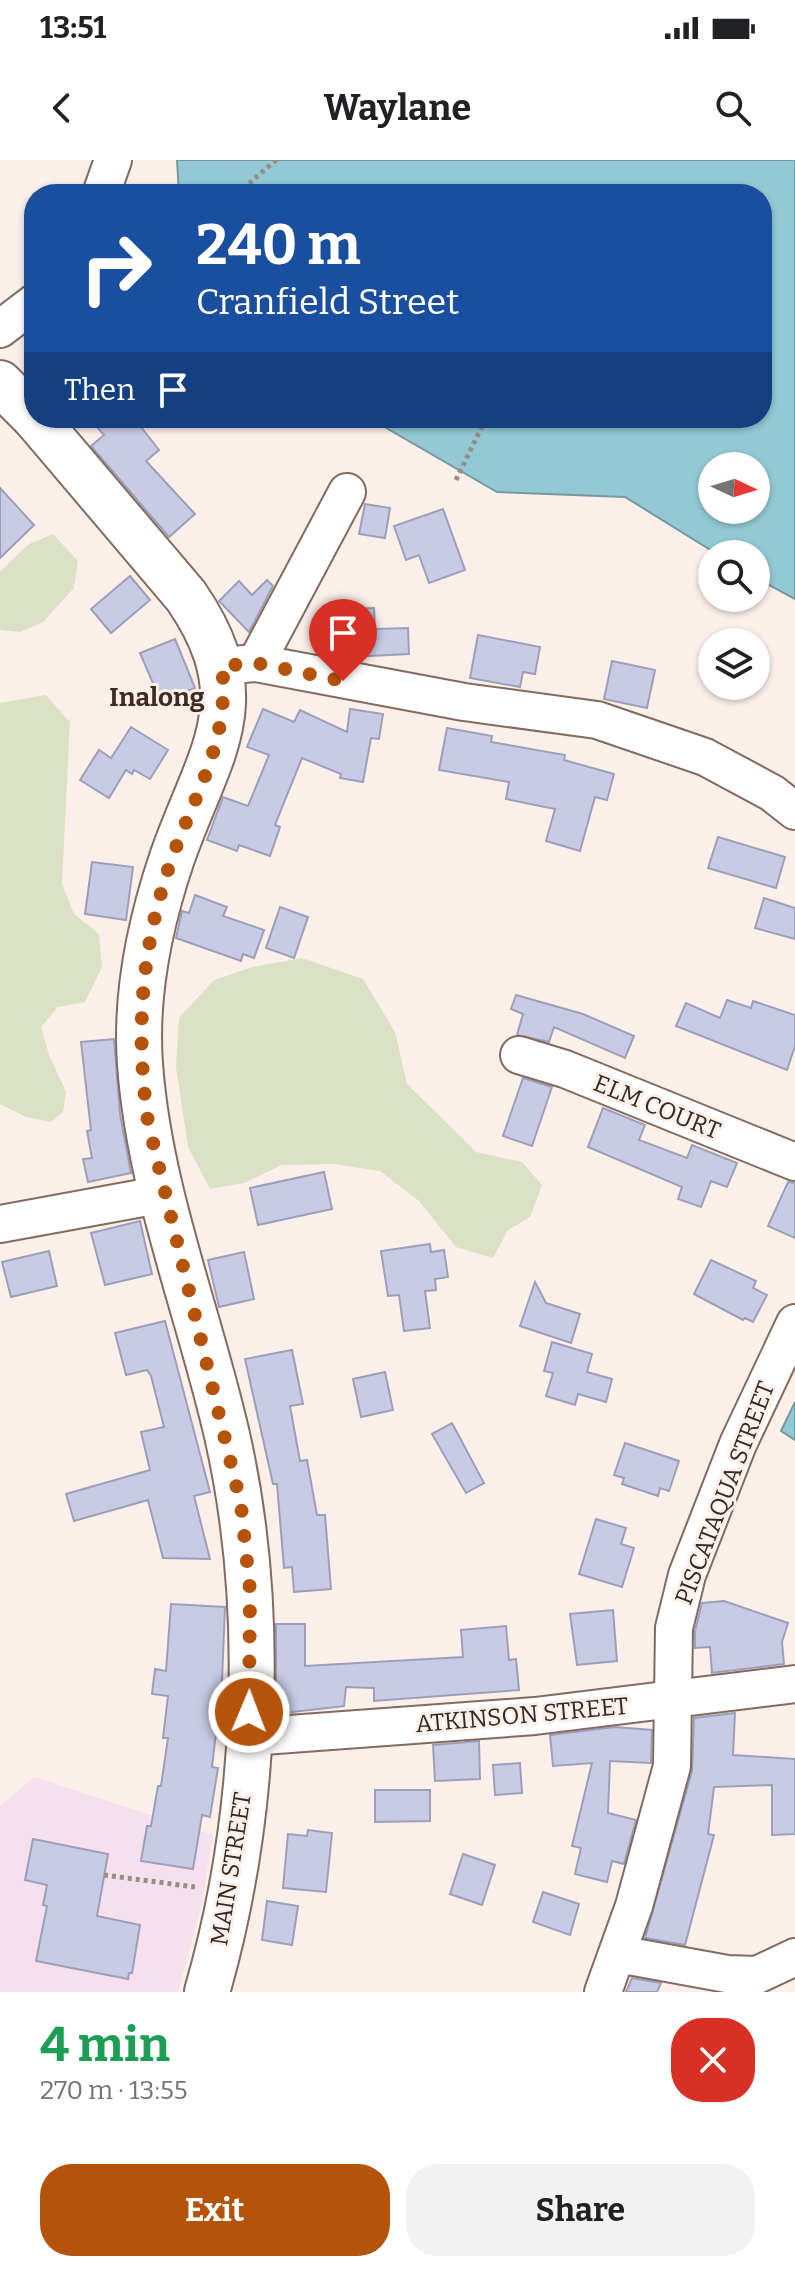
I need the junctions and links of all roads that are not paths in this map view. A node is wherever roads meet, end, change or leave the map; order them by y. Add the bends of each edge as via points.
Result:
1 (113, 160) edge
2 (105, 184) edge
3 (24, 311) edge
4 (0, 329) edge
5 (0, 383) edge
6 (24, 408) edge
7 (43, 428) edge
8 (347, 492) dead end
9 (239, 665) junction
10 (795, 811) edge
11 (519, 1055) dead end
12 (795, 1162) edge
13 (164, 1194) junction
14 (0, 1224) edge
15 (795, 1323) edge
16 (795, 1684) edge
17 (672, 1700) junction
18 (249, 1737) junction
19 (618, 1954) junction
20 (795, 1957) edge
21 (207, 1992) edge
22 (603, 1992) edge

1 - 2 street
3 - 4 street
5 - 6 main road
7 - 9 main road
8 - 9 street
9 - 10 street via 597,720 705,757
9 - 13 main road, MAIN STREET via 224,690 221,731 172,859 152,926 145,973 140,1063
11 - 12 street, ELM COURT
13 - 14 street
13 - 18 main road, MAIN STREET via 241,1505 250,1590
15 - 17 street, PISCATAQUA STREET via 738,1444 687,1575 674,1628
16 - 17 street, ATKINSON STREET
17 - 18 street, ATKINSON STREET via 535,1716
17 - 19 street, PISCATAQUA STREET via 672,1766
18 - 21 main road, MAIN STREET via 227,1908
19 - 20 street via 757,1975
19 - 22 street, PISCATAQUA STREET

